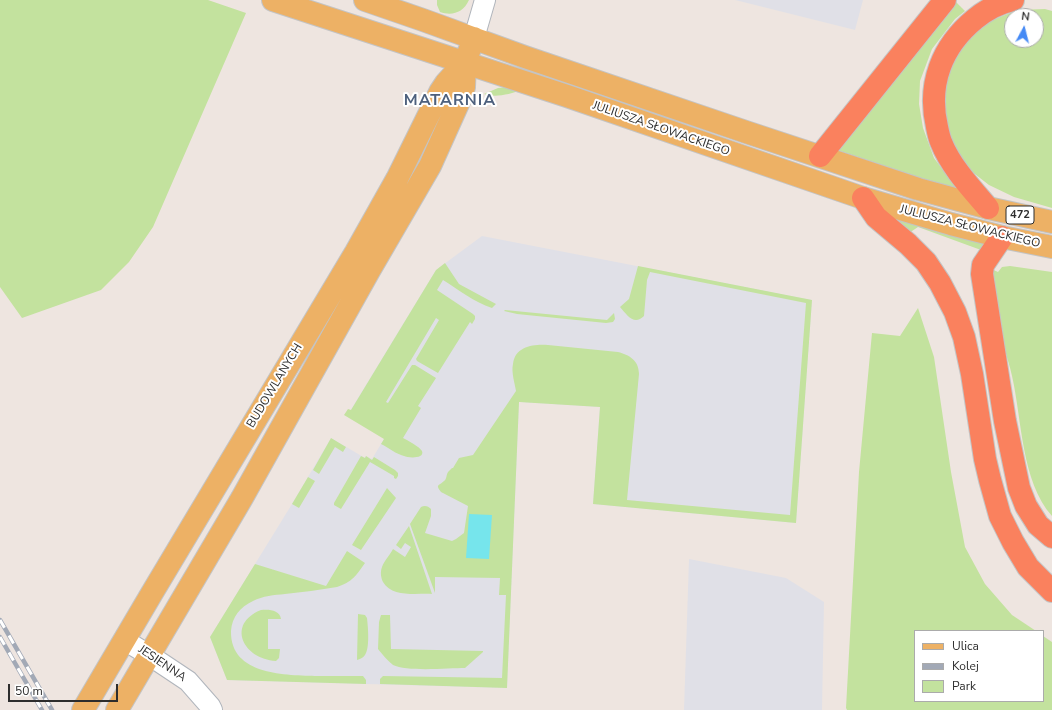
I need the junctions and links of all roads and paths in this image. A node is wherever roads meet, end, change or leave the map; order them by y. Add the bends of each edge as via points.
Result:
1 (273, 0) edge
2 (365, 0) edge
3 (485, 0) edge
4 (945, 0) edge
5 (1013, 0) edge
6 (474, 38) junction
7 (465, 62) junction
8 (820, 156) junction
9 (863, 198) junction
10 (988, 208) junction
11 (1052, 222) edge
12 (1002, 237) junction
13 (1052, 247) edge
14 (270, 395) junction
15 (295, 404) junction
16 (1052, 536) edge
17 (1052, 591) edge
18 (124, 640) junction
19 (149, 655) junction
20 (83, 710) edge
21 (117, 710) edge
22 (212, 710) edge

1 - 7 main road, JULIUSZA SŁOWACKIEGO / 472
2 - 6 main road, JULIUSZA SŁOWACKIEGO / 472
3 - 6 street
4 - 8 highway
5 - 10 highway via 983,12 950,45 941,62 934,95 934,114 948,156
6 - 7 main road, BUDOWLANYCH
6 - 8 main road, JULIUSZA SŁOWACKIEGO / 472
7 - 9 main road, JULIUSZA SŁOWACKIEGO / 472
7 - 14 main road, BUDOWLANYCH via 443,87 397,179 356,252
7 - 15 main road, BUDOWLANYCH via 461,97 430,166
8 - 10 main road, JULIUSZA SŁOWACKIEGO / 472 via 918,189
9 - 12 main road, JULIUSZA SŁOWACKIEGO / 472
9 - 17 highway via 876,217 926,262 955,312 964,337 985,459 1000,516 1028,567
10 - 11 main road, JULIUSZA SŁOWACKIEGO / 472
12 - 13 main road, JULIUSZA SŁOWACKIEGO / 472
12 - 16 highway via 983,265 982,274 1005,421 1019,488 1026,506 1038,525
14 - 15 main road
14 - 18 main road, BUDOWLANYCH
15 - 19 main road, BUDOWLANYCH
18 - 19 street, JESIENNA
18 - 20 main road, BUDOWLANYCH
19 - 21 main road, BUDOWLANYCH
19 - 22 street, JESIENNA via 188,681

